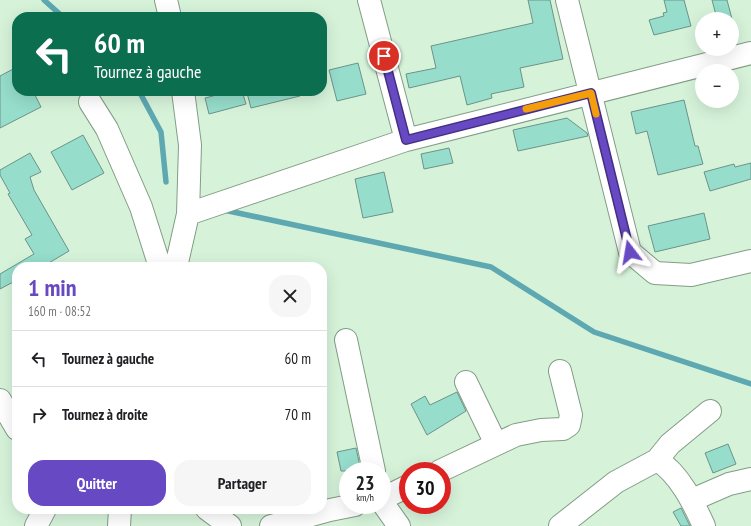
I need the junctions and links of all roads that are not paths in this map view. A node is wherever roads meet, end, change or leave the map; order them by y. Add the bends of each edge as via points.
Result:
1 (166, 0) edge
2 (369, 0) edge
3 (567, 0) edge
4 (169, 12) edge
5 (751, 53) edge
6 (591, 93) junction
7 (184, 96) edge
8 (90, 102) dead end
9 (406, 140) junction
10 (188, 214) junction
11 (751, 261) edge
12 (158, 262) edge
13 (177, 262) edge
14 (346, 340) dead end
15 (560, 371) dead end
16 (466, 382) dead end
17 (0, 400) edge
18 (710, 411) dead end
19 (12, 420) edge
20 (496, 444) junction
21 (657, 460) junction
22 (372, 462) edge
23 (451, 466) edge
24 (751, 479) edge
25 (692, 500) junction
26 (339, 508) edge
27 (327, 511) edge
28 (120, 514) edge
29 (214, 514) edge
30 (315, 514) edge
31 (391, 514) edge
32 (119, 526) edge
33 (230, 526) edge
34 (271, 526) edge
35 (399, 526) edge
36 (561, 526) edge
37 (704, 526) edge

1 - 4 street
2 - 9 street
3 - 6 street
5 - 6 street
6 - 9 street
6 - 11 street via 630,252 656,273 691,275
7 - 10 street via 190,145
8 - 12 street via 107,129 141,207
9 - 10 street
10 - 13 street
14 - 22 street
15 - 20 street via 571,415 569,425 563,429 516,435
16 - 20 street
17 - 19 street
18 - 21 street via 670,444
20 - 23 street
21 - 25 street via 666,465
21 - 36 street via 616,482
24 - 25 street via 729,484
25 - 37 street
26 - 27 street
28 - 32 street
29 - 33 street
30 - 34 street
31 - 35 street

